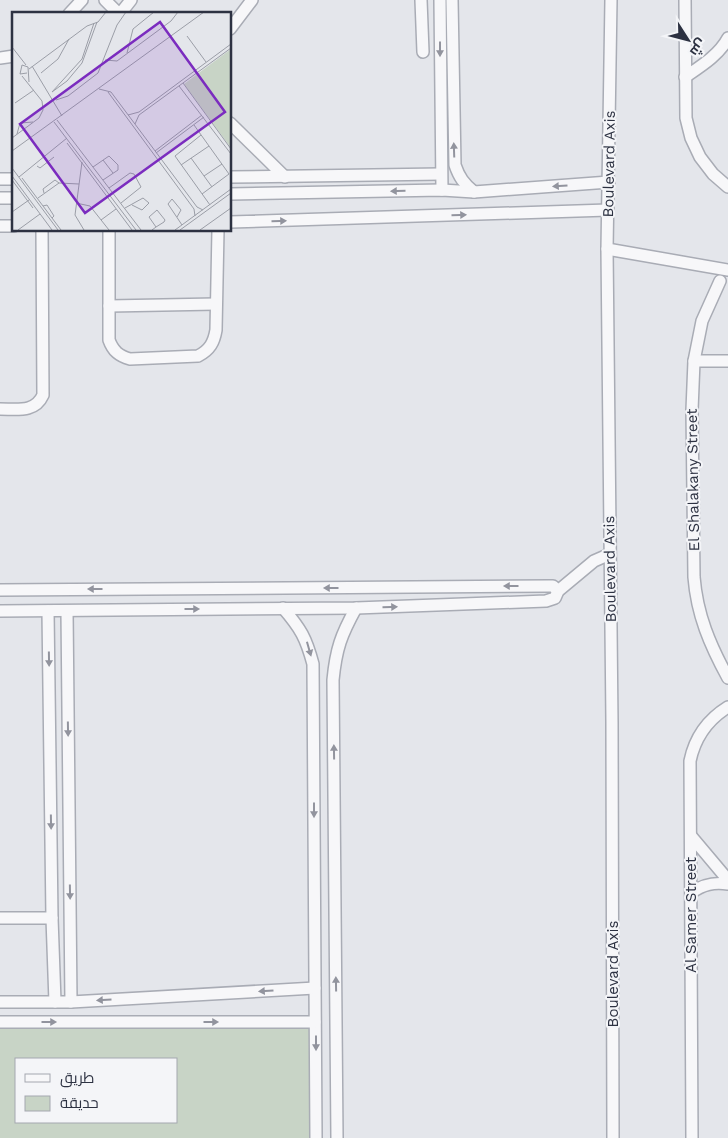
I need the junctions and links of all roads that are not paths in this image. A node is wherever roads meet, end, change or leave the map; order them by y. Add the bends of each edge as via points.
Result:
1 (82, 0) edge
2 (105, 0) edge
3 (131, 0) edge
4 (252, 0) edge
5 (452, 0) edge
6 (611, 0) edge
7 (684, 0) edge
8 (421, 1) edge
9 (440, 1) edge
10 (71, 12) edge
11 (118, 12) edge
12 (122, 12) edge
13 (231, 28) edge
14 (728, 38) edge
15 (423, 52) dead end
16 (685, 76) junction
17 (231, 124) edge
18 (441, 174) junction
19 (231, 177) edge
20 (285, 177) junction
21 (609, 182) junction
22 (728, 187) edge
23 (442, 190) junction
24 (474, 192) junction
25 (231, 194) edge
26 (608, 210) junction
27 (231, 222) edge
28 (42, 231) edge
29 (109, 231) edge
30 (218, 231) edge
31 (607, 249) junction
32 (728, 270) edge
33 (720, 281) dead end
34 (216, 304) junction
35 (109, 306) junction
36 (694, 361) junction
37 (728, 361) edge
38 (0, 409) edge
39 (610, 554) junction
40 (144, 589) junction
41 (0, 590) edge
42 (558, 591) junction
43 (283, 608) junction
44 (356, 608) junction
45 (143, 609) junction
46 (0, 611) edge
47 (48, 611) junction
48 (67, 611) junction
49 (728, 678) edge
50 (728, 707) edge
51 (691, 836) junction
52 (728, 880) edge
53 (728, 884) edge
54 (691, 894) junction
55 (0, 918) edge
56 (52, 918) junction
57 (315, 988) junction
58 (0, 1002) edge
59 (55, 1002) junction
60 (71, 1002) junction
61 (0, 1022) edge
62 (315, 1022) junction
63 (316, 1138) edge
64 (337, 1138) edge
65 (613, 1138) edge
66 (692, 1138) edge

1 - 10 street
2 - 11 street
3 - 12 street
4 - 13 street
24 -> 5 street via 465,185 455,165
6 - 21 street, Boulevard Axis
7 - 16 street
8 - 9 street
8 - 15 street
9 -> 18 street
14 - 16 street via 716,54
16 - 22 street via 690,138 712,174
17 - 20 street
18 - 20 street
18 - 23 street
19 - 20 street
21 -> 24 street
21 - 26 street, Boulevard Axis
23 - 24 street
23 -> 25 street
27 -> 26 street
26 - 31 street, Boulevard Axis
28 - 38 street via 43,395 31,408
29 - 35 street
30 - 34 street
31 - 32 street
31 - 39 street, Boulevard Axis
33 - 36 street, El Shalakany Street via 702,321
34 - 35 street
34 - 35 street via 214,338 205,352 198,356 130,359 116,353 108,340
36 - 37 street
36 - 49 street, El Shalakany Street via 696,595 704,629
39 - 42 street via 594,561
39 - 65 street, Boulevard Axis
40 -> 41 street
42 -> 40 street via 553,586
40 - 45 street
44 -> 42 street via 546,601 555,598
43 - 44 street
45 -> 43 street
43 -> 57 street via 300,627 308,642 313,664
64 -> 44 street via 333,680 343,630
45 - 48 street
46 - 47 street
47 - 48 street
47 -> 56 street
48 -> 60 street
50 - 51 street, Al Samer Street via 705,725 692,752
51 - 52 street
51 - 54 street, Al Samer Street
53 - 54 street via 711,884
54 - 66 street, Al Samer Street
55 - 56 street
56 - 59 street
57 -> 60 street
57 - 62 street
58 - 59 street
59 - 60 street
61 -> 62 street
62 -> 63 street

